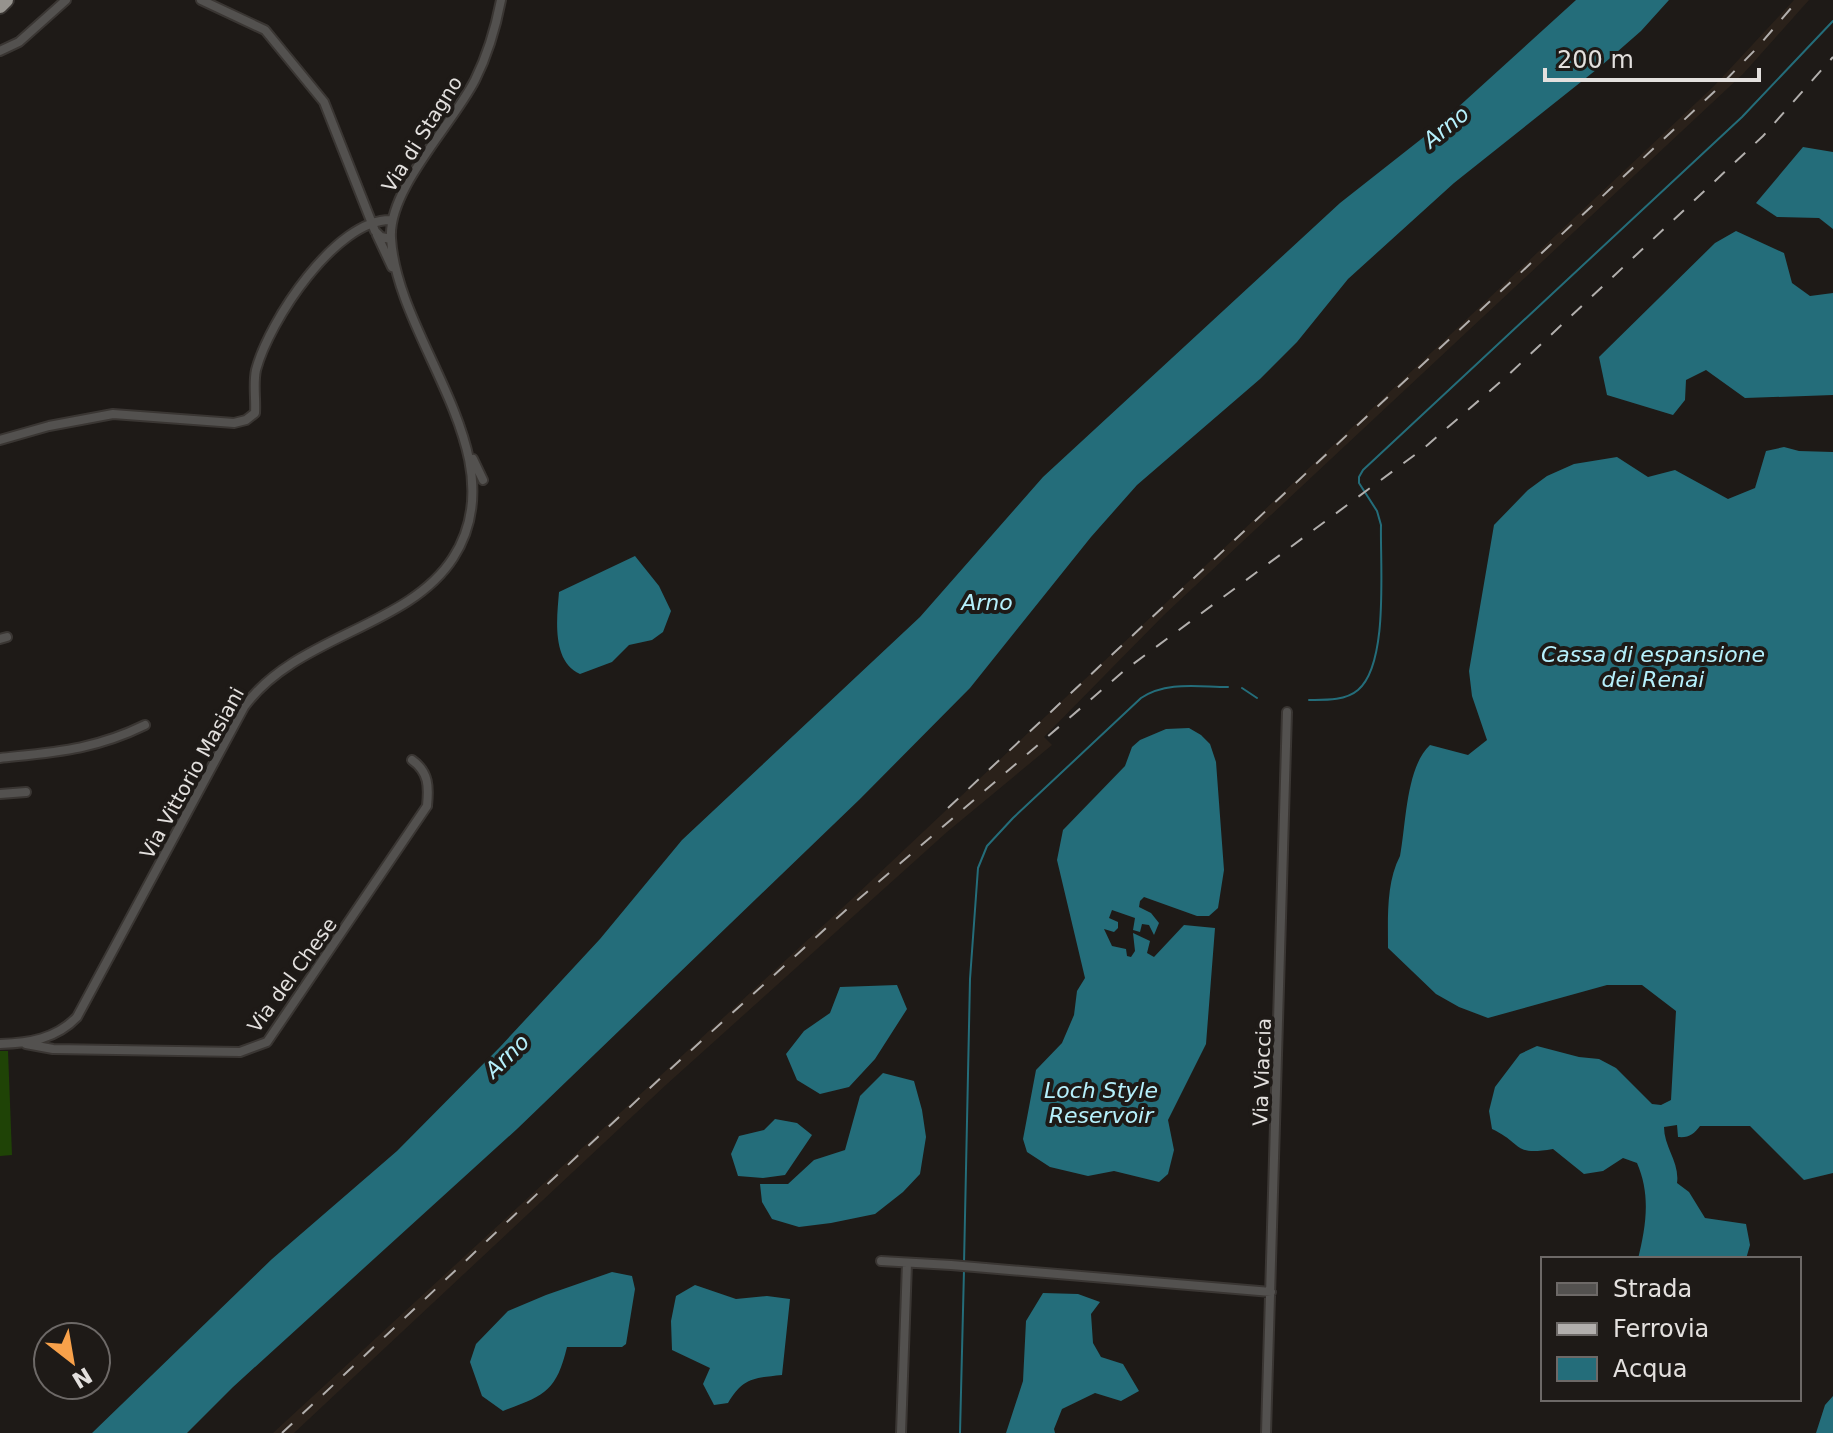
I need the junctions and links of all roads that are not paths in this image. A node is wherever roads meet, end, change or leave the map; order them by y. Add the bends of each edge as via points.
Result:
1 (6, 0) edge
2 (66, 0) edge
3 (201, 0) edge
4 (501, 0) edge
5 (0, 6) edge
6 (0, 51) edge
7 (391, 220) junction
8 (373, 227) junction
9 (391, 239) junction
10 (399, 281) junction
11 (0, 440) edge
12 (469, 453) junction
13 (483, 480) dead end
14 (1287, 712) dead end
15 (145, 725) dead end
16 (0, 758) edge
17 (412, 760) dead end
18 (26, 792) dead end
19 (0, 794) edge
20 (52, 1036) junction
21 (21, 1043) junction
22 (0, 1044) edge
23 (70, 1048) junction
24 (47, 1049) junction
25 (881, 1261) dead end
26 (907, 1263) junction
27 (1271, 1292) junction
28 (901, 1433) edge
29 (1266, 1433) edge

1 - 5 highway
2 - 6 street via 19,42
3 - 8 street via 257,25 300,70 333,119
4 - 7 street, Via di Stagno via 474,81
7 - 8 street
7 - 9 street, Via di Stagno
8 - 9 street
8 - 10 street
8 - 11 street via 343,240 288,306 261,356 255,373 255,413 246,420 113,414
9 - 10 street, Via Vittorio Masiani
10 - 12 street, Via Vittorio Masiani
12 - 13 street
12 - 20 street, Via Vittorio Masiani via 470,514 452,560 419,595 287,665 253,693 89,998 77,1017
14 - 27 street, Via Viaccia
15 - 16 street via 79,749
17 - 23 street, Via del Chese via 428,784 427,806 267,1042 240,1052
18 - 19 street
20 - 21 street, Via del Chese
20 - 23 street
20 - 24 street
21 - 22 street, Via del Chese
21 - 24 street, Via del Chese
23 - 24 street, Via del Chese
25 - 26 street
26 - 27 street
26 - 28 street
27 - 29 street, Via Viaccia

